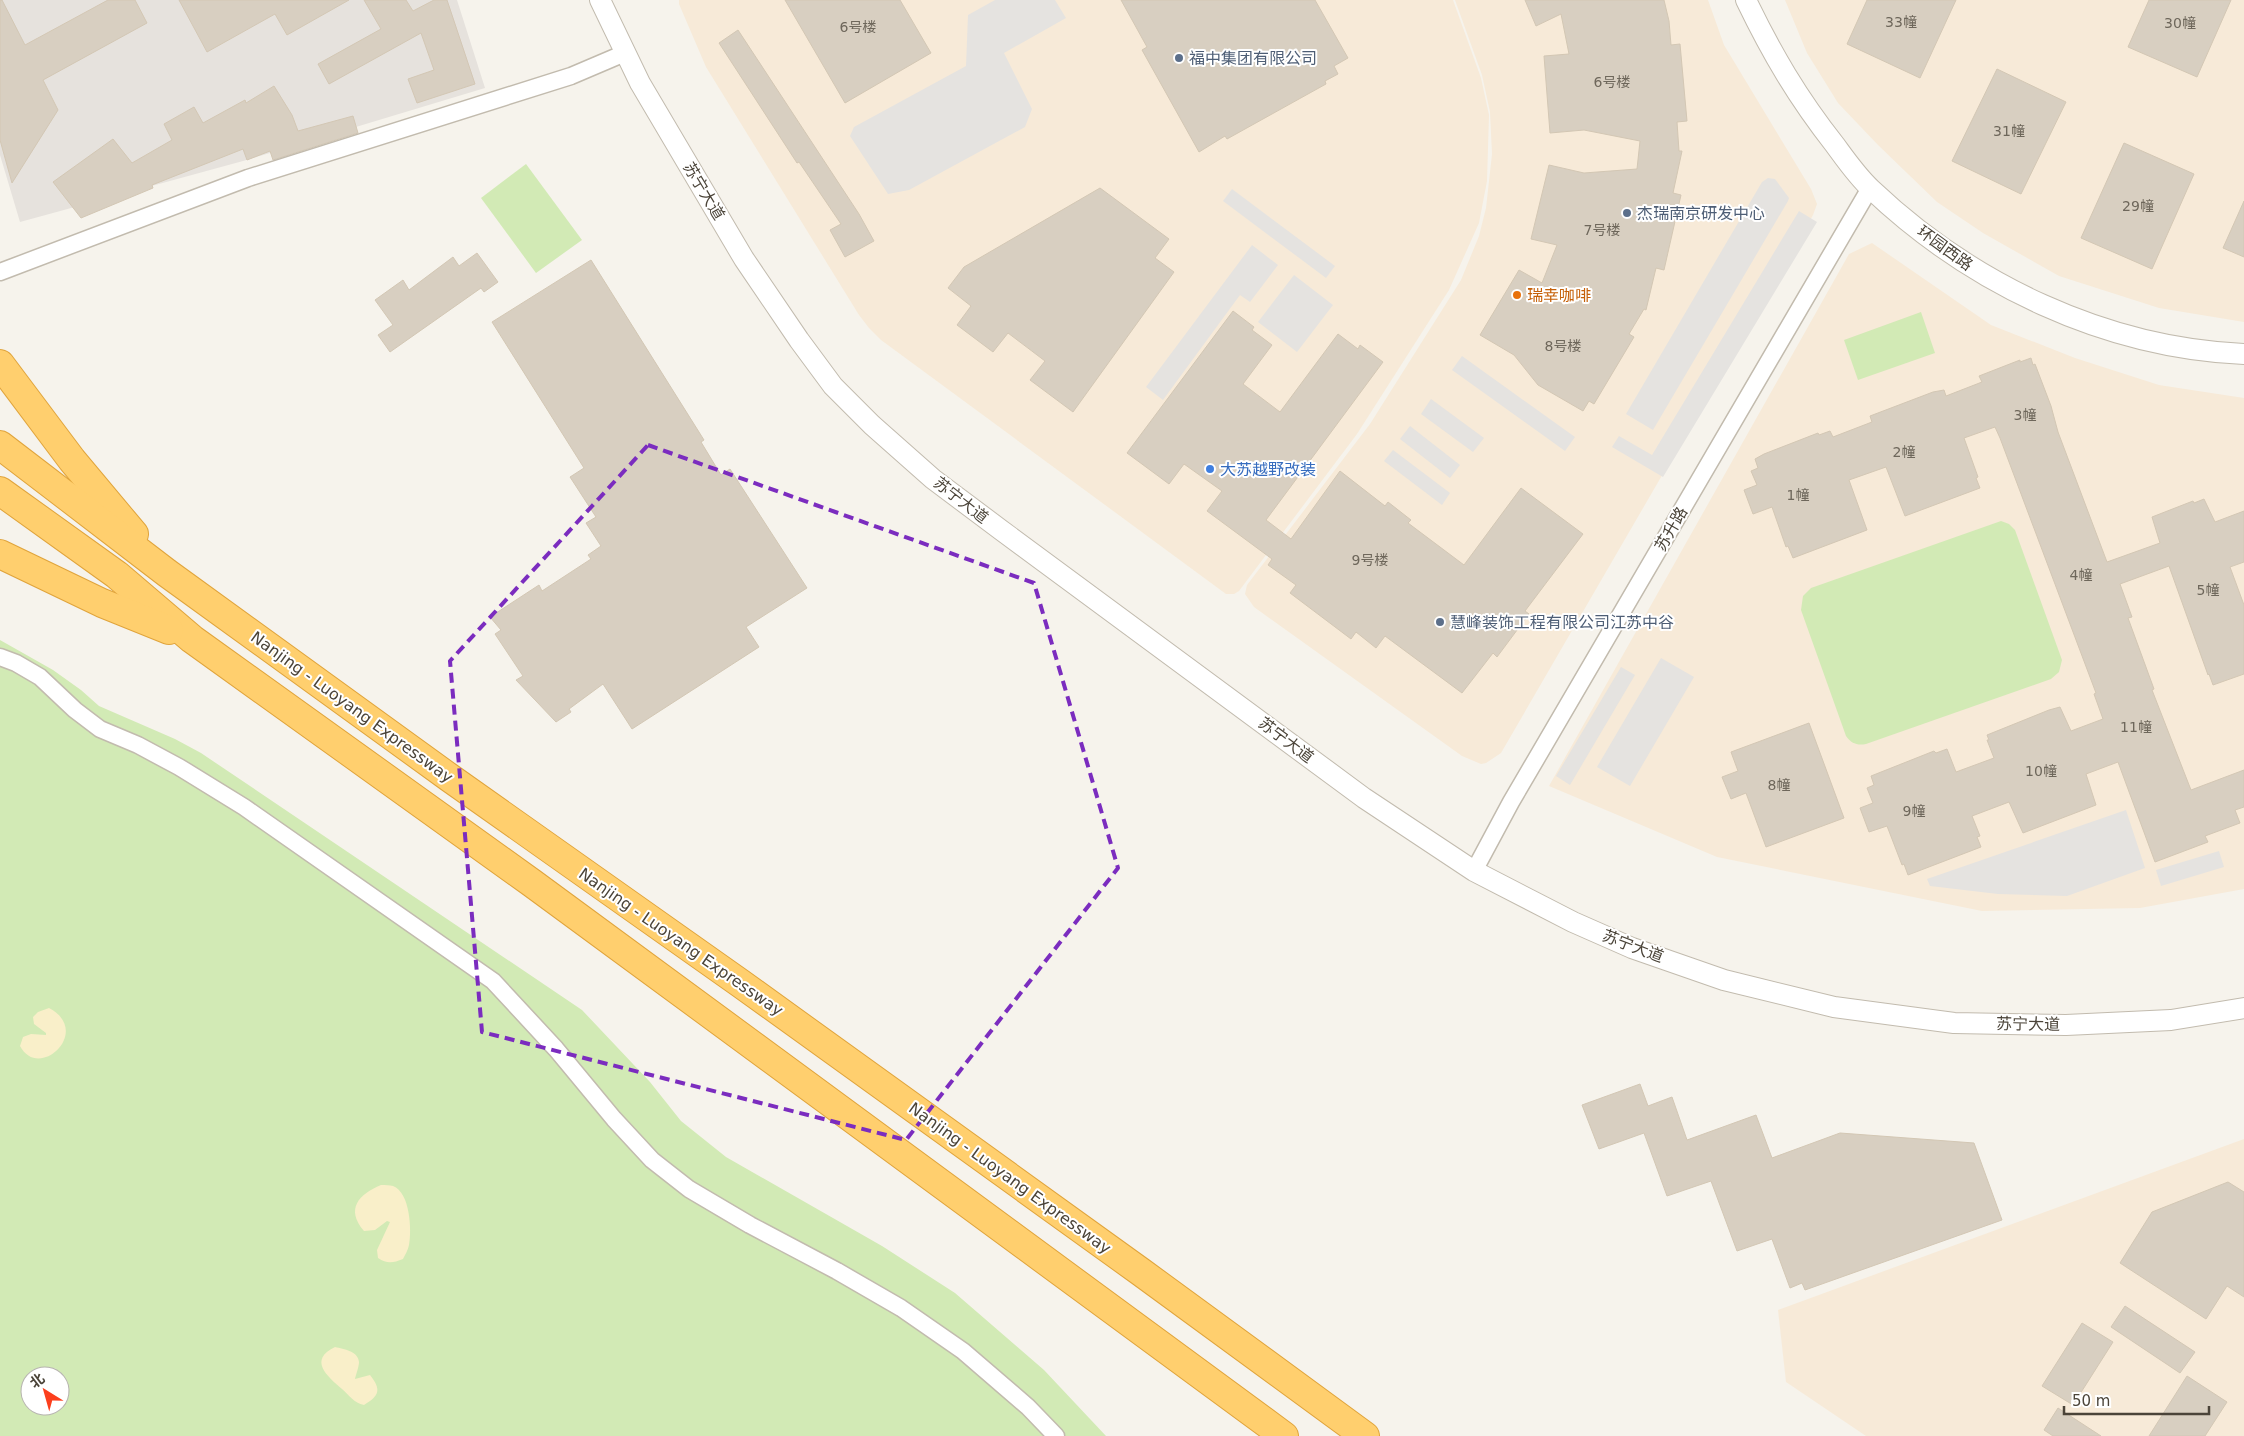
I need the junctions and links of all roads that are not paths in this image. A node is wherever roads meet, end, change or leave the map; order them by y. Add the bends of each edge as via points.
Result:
1 (600, 0) edge
2 (1746, 0) edge
3 (625, 53) junction
4 (1870, 188) junction
5 (0, 272) edge
6 (2244, 354) edge
7 (0, 364) edge
8 (0, 445) edge
9 (0, 491) edge
10 (0, 554) edge
11 (167, 573) junction
12 (192, 639) junction
13 (0, 657) edge
14 (1474, 871) junction
15 (2244, 1008) edge
16 (1056, 1436) edge
17 (1284, 1436) edge
18 (1365, 1436) edge

1 - 3 street, 苏宁大道
2 - 4 street, 环园西路 via 1768,45 1804,105
3 - 5 street via 571,76 248,178
3 - 14 street, 苏宁大道 via 691,171 769,296 833,386 872,425 933,478 1001,530 1364,798
4 - 6 street, 环园西路 via 1931,240 1973,269 2082,322 2153,343
4 - 14 street, 苏升路
7 - 11 highway via 72,460
8 - 11 highway, Nanjing - Luoyang Expressway
9 - 12 highway via 117,575
10 - 12 highway via 102,603
11 - 18 highway, Nanjing - Luoyang Expressway
12 - 17 highway via 532,883
13 - 16 street via 40,678 100,729 179,767 244,807 493,981 652,1160 689,1189 901,1308 963,1351 1028,1407
14 - 15 street, 苏宁大道 via 1632,948 1724,980 1834,1007 1954,1023 2066,1025 2171,1020

